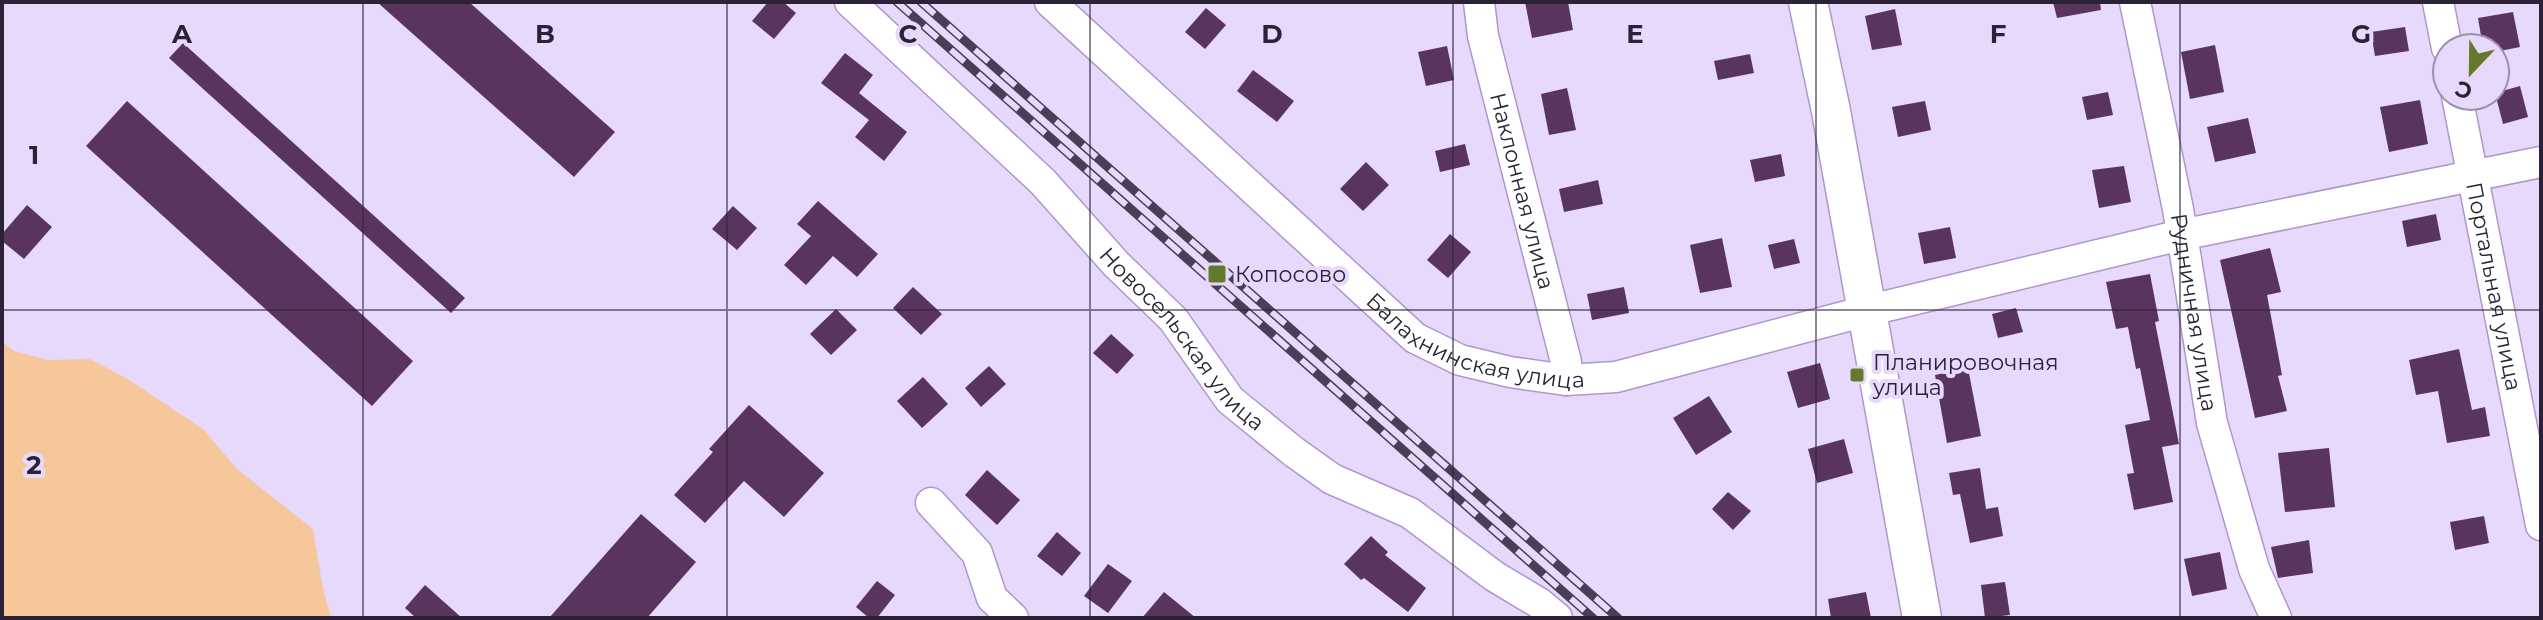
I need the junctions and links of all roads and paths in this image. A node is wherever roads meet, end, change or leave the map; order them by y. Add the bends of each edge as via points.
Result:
1 (850, 2) edge
2 (1050, 2) edge
3 (1479, 2) edge
4 (1808, 2) edge
5 (2135, 2) edge
6 (2438, 2) edge
7 (2444, 32) edge
8 (2460, 112) edge
9 (2541, 162) edge
10 (2473, 176) junction
11 (2181, 235) junction
12 (1866, 311) junction
13 (1566, 380) junction
14 (931, 503) dead end
15 (2541, 525) edge
16 (1013, 618) edge
17 (1557, 618) edge
18 (1922, 618) edge
19 (2276, 618) edge

1 - 17 street, Новосельская улица via 1043,182 1173,319 1230,400 1332,479 1410,513
2 - 13 street, Балахнинская улица via 1415,338 1460,360
3 - 13 street, Наклонная улица via 1483,36 1566,362
4 - 12 main road
5 - 11 street, Рудничная улица
6 - 7 street
8 - 10 street, Портальная улица
9 - 10 street, Балахнинская улица
10 - 11 street, Балахнинская улица
10 - 15 street, Портальная улица
11 - 12 street, Балахнинская улица
11 - 19 street, Рудничная улица via 2212,423 2254,569
12 - 13 street, Балахнинская улица via 1616,377
12 - 18 main road
14 - 16 street via 977,553 992,598

